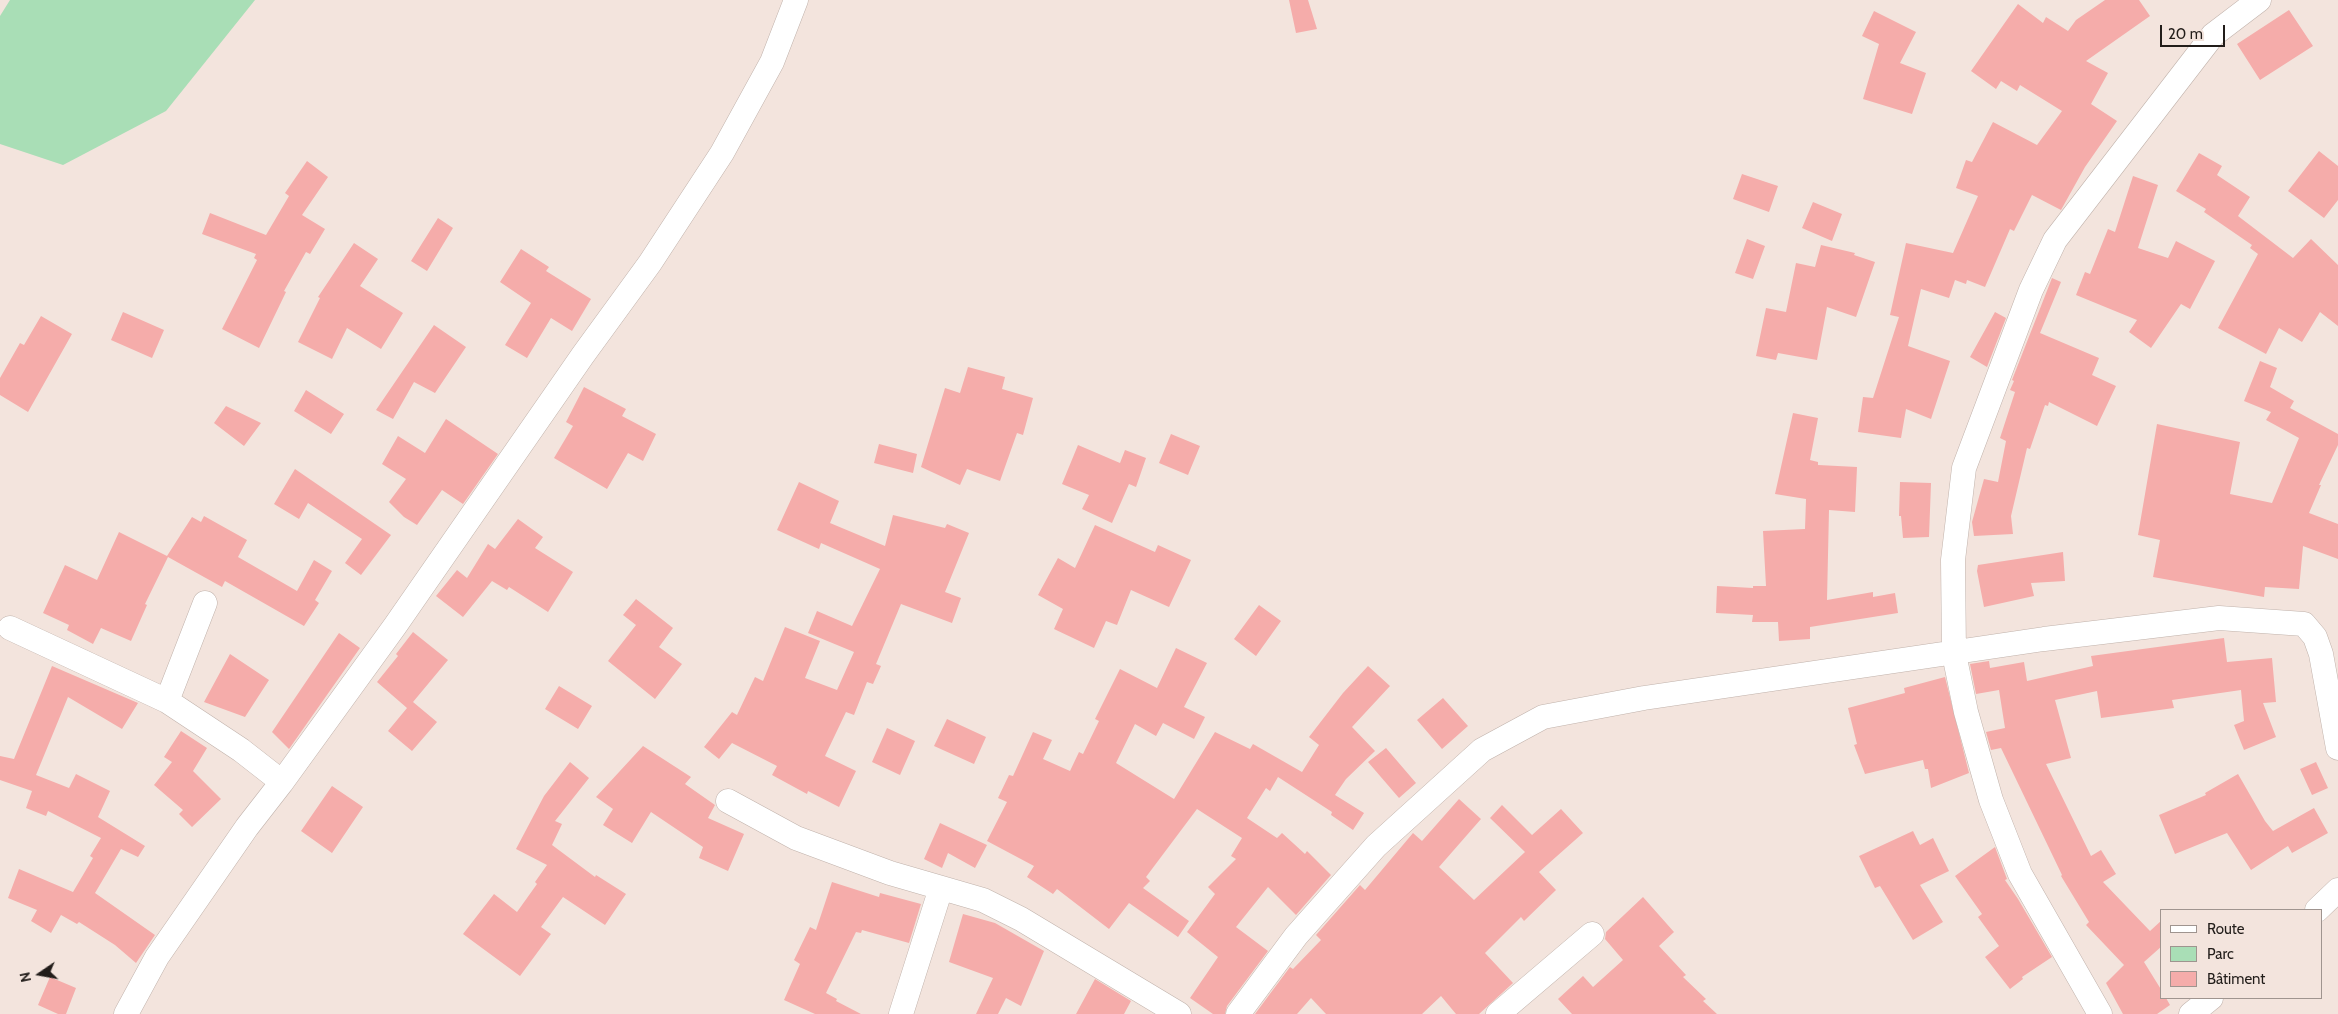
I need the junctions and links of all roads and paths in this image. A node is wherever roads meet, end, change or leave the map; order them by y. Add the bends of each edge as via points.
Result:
1 (796, 0) edge
2 (2259, 0) edge
3 (205, 603) dead end
4 (10, 628) dead end
5 (1954, 654) junction
6 (167, 701) junction
7 (2338, 748) edge
8 (282, 782) junction
9 (728, 801) dead end
10 (941, 888) junction
11 (2338, 890) edge
12 (2317, 909) edge
13 (1592, 934) dead end
14 (2210, 999) edge
15 (126, 1014) edge
16 (901, 1014) edge
17 (1179, 1014) edge
18 (1238, 1014) edge
19 (1498, 1014) edge
20 (2100, 1014) edge
21 (2191, 1014) edge

1 - 8 street via 772,62 722,154 650,263
2 - 5 street via 2212,35 2055,240 2031,290 1964,468 1954,560
3 - 6 street
4 - 6 street
5 - 7 street via 2044,639 2219,618 2304,624 2315,637 2321,654
5 - 18 street via 1644,698 1543,717 1482,750 1376,846 1296,936
5 - 20 street via 1990,800 2016,865
6 - 8 street via 241,750
8 - 15 street via 157,957
9 - 10 street via 796,838 890,874
10 - 16 street
10 - 17 street via 982,900 1021,919
11 - 12 street
13 - 19 street
14 - 21 street

